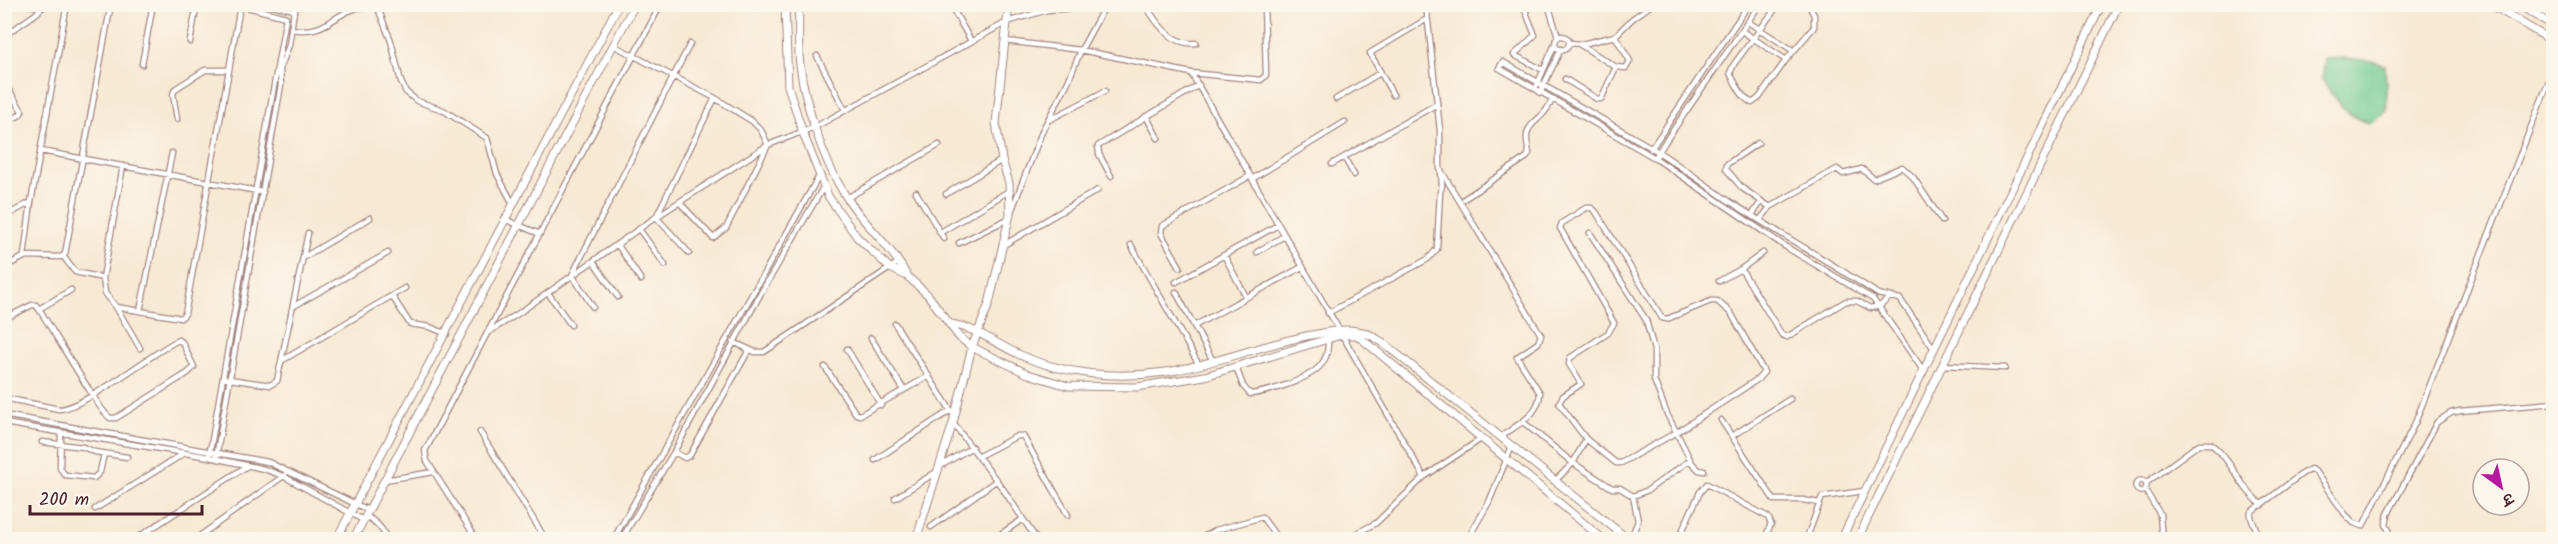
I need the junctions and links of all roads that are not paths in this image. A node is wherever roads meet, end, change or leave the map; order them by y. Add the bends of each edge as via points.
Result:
1 (27, 4) edge
2 (67, 4) edge
3 (111, 4) edge
4 (153, 4) edge
5 (197, 4) edge
6 (268, 4) edge
7 (619, 4) edge
8 (635, 4) edge
9 (661, 4) edge
10 (785, 4) edge
11 (798, 4) edge
12 (950, 4) edge
13 (1009, 4) edge
14 (1145, 4) edge
15 (1264, 4) edge
16 (1426, 4) edge
17 (1534, 4) edge
18 (1548, 4) edge
19 (1653, 4) edge
20 (1749, 4) edge
21 (1760, 4) edge
22 (1779, 4) edge
23 (1808, 4) edge
24 (2102, 4) edge
25 (2119, 4) edge
26 (2490, 4) edge
27 (2517, 4) edge
28 (238, 5) edge
29 (1106, 5) edge
30 (43, 6) edge
31 (367, 6) edge
32 (288, 7) edge
33 (295, 7) edge
34 (1047, 7) edge
35 (379, 11) dead end
36 (286, 16) junction
37 (293, 18) junction
38 (1427, 18) junction
39 (1008, 22) junction
40 (1748, 22) junction
41 (2553, 26) edge
42 (291, 29) junction
43 (1759, 29) junction
44 (1742, 31) junction
45 (4, 36) edge
46 (1615, 36) junction
47 (1558, 37) junction
48 (1753, 38) junction
49 (1005, 40) junction
50 (971, 41) junction
51 (190, 42) dead end
52 (2553, 42) edge
53 (1196, 43) dead end
54 (690, 44) dead end
55 (1556, 44) junction
56 (1569, 44) junction
57 (1579, 44) junction
58 (613, 45) junction
59 (1561, 49) junction
60 (1081, 50) junction
61 (1794, 51) junction
62 (635, 56) junction
63 (817, 56) dead end
64 (1786, 60) junction
65 (142, 64) dead end
66 (1616, 67) junction
67 (2553, 68) edge
68 (230, 70) junction
69 (1544, 70) junction
70 (278, 72) junction
71 (1191, 73) junction
72 (1380, 73) junction
73 (675, 76) junction
74 (1565, 79) dead end
75 (4, 82) edge
76 (1538, 82) junction
77 (1199, 85) junction
78 (1544, 86) junction
79 (1534, 90) junction
80 (1105, 91) dead end
81 (1540, 93) junction
82 (1393, 95) dead end
83 (716, 98) junction
84 (1336, 99) dead end
85 (1552, 100) junction
86 (1437, 104) junction
87 (845, 110) junction
88 (1146, 116) junction
89 (177, 118) dead end
90 (1048, 120) junction
91 (1345, 122) dead end
92 (4, 123) edge
93 (815, 127) junction
94 (802, 133) junction
95 (1158, 138) dead end
96 (1758, 143) dead end
97 (768, 145) junction
98 (939, 145) dead end
99 (1652, 148) junction
100 (41, 151) junction
101 (1659, 152) junction
102 (171, 153) dead end
103 (1647, 153) junction
104 (261, 155) junction
105 (269, 155) junction
106 (1344, 157) junction
107 (1655, 158) junction
108 (83, 159) junction
109 (1002, 160) junction
110 (1332, 164) dead end
111 (123, 166) junction
112 (1440, 169) junction
113 (167, 174) junction
114 (1354, 175) dead end
115 (819, 176) junction
116 (1111, 176) dead end
117 (1251, 177) junction
118 (208, 182) junction
119 (824, 186) junction
120 (256, 190) junction
121 (1098, 190) dead end
122 (1009, 191) junction
123 (263, 192) junction
124 (916, 192) dead end
125 (946, 194) dead end
126 (847, 198) junction
127 (1464, 199) dead end
128 (31, 202) junction
129 (679, 202) junction
130 (1761, 202) junction
131 (513, 204) junction
132 (1770, 207) junction
133 (1742, 209) junction
134 (1739, 215) junction
135 (1752, 215) junction
136 (4, 217) edge
137 (656, 217) junction
138 (1009, 217) junction
139 (370, 218) dead end
140 (504, 219) junction
141 (1760, 220) junction
142 (1942, 221) dead end
143 (519, 225) junction
144 (1278, 225) junction
145 (639, 229) junction
146 (941, 232) junction
147 (308, 233) dead end
148 (1590, 233) dead end
149 (540, 234) junction
150 (1284, 236) junction
151 (944, 238) dead end
152 (959, 243) dead end
153 (617, 244) junction
154 (1131, 245) dead end
155 (1002, 246) junction
156 (1257, 252) dead end
157 (388, 253) dead end
158 (688, 253) dead end
159 (1763, 253) dead end
160 (1981, 253) junction
161 (1224, 255) junction
162 (24, 256) junction
163 (63, 256) junction
164 (304, 256) junction
165 (1996, 259) junction
166 (593, 261) junction
167 (900, 261) junction
168 (665, 265) dead end
169 (4, 267) edge
170 (1180, 267) dead end
171 (1302, 267) junction
172 (890, 268) junction
173 (1741, 268) junction
174 (572, 275) junction
175 (907, 276) junction
176 (103, 278) junction
177 (642, 280) dead end
178 (1719, 281) dead end
179 (1176, 282) dead end
180 (405, 288) dead end
181 (71, 291) dead end
182 (1176, 292) dead end
183 (548, 293) junction
184 (392, 296) junction
185 (618, 297) dead end
186 (1246, 297) junction
187 (1890, 297) junction
188 (294, 306) junction
189 (1880, 306) junction
190 (116, 307) junction
191 (593, 307) dead end
192 (39, 309) junction
193 (140, 311) junction
194 (1328, 314) junction
195 (4, 319) edge
196 (895, 324) dead end
197 (951, 324) junction
198 (571, 325) dead end
199 (1194, 326) junction
200 (487, 333) junction
201 (978, 333) junction
202 (1340, 333) junction
203 (447, 334) junction
204 (871, 338) dead end
205 (1328, 339) junction
206 (727, 340) junction
207 (735, 343) junction
208 (972, 347) junction
209 (140, 348) dead end
210 (847, 349) dead end
211 (1934, 349) junction
212 (749, 350) junction
213 (283, 360) junction
214 (1214, 361) junction
215 (1199, 365) junction
216 (1942, 365) junction
217 (825, 367) dead end
218 (1236, 367) junction
219 (2005, 368) dead end
220 (1923, 370) junction
221 (927, 377) junction
222 (223, 378) junction
223 (230, 379) junction
224 (904, 390) junction
225 (92, 394) junction
226 (4, 398) edge
227 (1790, 399) dead end
228 (2553, 403) edge
229 (881, 405) junction
230 (4, 415) edge
231 (953, 417) junction
232 (33, 420) junction
233 (1721, 420) dead end
234 (1523, 422) junction
235 (4, 423) edge
236 (30, 429) junction
237 (480, 432) dead end
238 (1677, 432) junction
239 (61, 434) junction
240 (1732, 436) junction
241 (1501, 437) junction
242 (1481, 439) junction
243 (1586, 440) junction
244 (42, 442) dead end
245 (61, 445) junction
246 (1512, 446) junction
247 (972, 447) junction
248 (217, 451) junction
249 (664, 452) junction
250 (104, 454) junction
251 (183, 454) junction
252 (209, 454) junction
253 (672, 454) junction
254 (979, 456) junction
255 (127, 457) dead end
256 (216, 458) junction
257 (875, 460) dead end
258 (1506, 460) junction
259 (1690, 460) junction
260 (1573, 463) junction
261 (247, 466) junction
262 (938, 469) junction
263 (290, 471) junction
264 (1704, 471) dead end
265 (434, 472) junction
266 (283, 476) junction
267 (1424, 477) junction
268 (384, 480) junction
269 (997, 480) junction
270 (1556, 480) junction
271 (2146, 483) junction
272 (2145, 490) junction
273 (1864, 491) junction
274 (1633, 496) junction
275 (895, 498) dead end
276 (355, 503) junction
277 (1819, 503) junction
278 (2262, 505) junction
279 (95, 509) dead end
280 (350, 512) junction
281 (365, 515) junction
282 (1068, 515) dead end
283 (1023, 519) junction
284 (931, 527) dead end
285 (1199, 539) edge
286 (134, 540) edge
287 (194, 540) edge
288 (336, 540) edge
289 (353, 540) edge
290 (387, 540) edge
291 (477, 540) edge
292 (546, 540) edge
293 (613, 540) edge
294 (621, 540) edge
295 (916, 540) edge
296 (992, 540) edge
297 (1037, 540) edge
298 (1279, 540) edge
299 (1344, 540) edge
300 (1467, 540) edge
301 (1604, 540) edge
302 (1630, 540) edge
303 (1678, 540) edge
304 (1764, 540) edge
305 (1806, 540) edge
306 (1841, 540) edge
307 (1857, 540) edge
308 (2166, 540) edge
309 (2253, 540) edge
310 (2393, 540) edge

1 - 30 street
2 - 100 street
3 - 108 street
4 - 65 street
5 - 51 street
6 - 32 street
7 - 131 street
8 - 58 street
9 - 62 street
10 - 94 street via 788,86
11 - 93 street via 800,64
12 - 50 street
13 - 39 street
14 - 53 street via 1155,22 1182,44
15 - 71 street via 1264,79
16 - 38 street
17 - 69 street via 1524,10 1535,35 1514,55
18 - 47 street
19 - 46 street
20 - 99 street
21 - 40 street
22 - 43 street
23 - 61 street via 1814,15 1814,27
24 - 160 street
25 - 165 street
26 - 52 street
27 - 41 street
28 - 36 street
28 - 68 street
29 - 34 street
29 - 60 street
30 - 45 street
31 - 42 street via 345,12 323,28 308,32
32 - 33 street
32 - 36 street
33 - 37 street
34 - 39 street
35 - 131 street via 404,88 417,101 443,110 487,138 497,174
36 - 37 street
36 - 70 street
37 - 42 street
38 - 72 street via 1372,51
38 - 86 street
39 - 49 street
39 - 50 street
40 - 43 street
40 - 44 street
42 - 70 street
43 - 48 street
43 - 61 street
44 - 48 street
44 - 101 street
46 - 57 street
46 - 66 street via 1630,61 1626,68
47 - 55 street
47 - 56 street via 1564,36
48 - 64 street
48 - 64 street via 1730,73 1749,102 1759,98
49 - 60 street
49 - 109 street via 996,123
50 - 87 street
54 - 73 street
55 - 59 street
55 - 69 street
56 - 57 street
56 - 59 street
57 - 66 street
58 - 62 street
58 - 143 street
59 - 78 street
60 - 71 street
60 - 90 street
61 - 64 street
62 - 73 street
62 - 149 street
63 - 87 street
66 - 74 street via 1602,99
67 - 278 street via 2415,423 2363,526 2350,519 2311,470
68 - 89 street via 205,70 175,89
68 - 118 street
69 - 76 street
70 - 104 street
70 - 105 street via 281,85
71 - 77 street
72 - 82 street
72 - 84 street
73 - 83 street
73 - 174 street
75 - 92 street via 21,111
76 - 78 street
76 - 79 street
76 - 79 street via 1503,62 1498,65
77 - 88 street
77 - 117 street
78 - 81 street
78 - 99 street
79 - 81 street
80 - 90 street
81 - 85 street
83 - 97 street via 752,120
83 - 137 street
85 - 103 street
85 - 127 street via 1544,116 1528,129 1527,157
86 - 106 street
86 - 112 street
87 - 93 street
88 - 95 street
88 - 116 street via 1098,146
90 - 138 street
91 - 117 street
93 - 94 street
93 - 126 street
94 - 97 street
94 - 115 street
96 - 130 street via 1725,166 1742,188
97 - 129 street
97 - 129 street via 726,228 713,238
98 - 126 street
99 - 101 street
99 - 103 street
100 - 108 street
100 - 128 street
101 - 107 street
101 - 133 street
102 - 113 street
103 - 107 street
104 - 105 street
104 - 120 street
105 - 123 street
106 - 110 street
106 - 114 street
107 - 134 street
108 - 111 street
108 - 163 street
109 - 122 street
109 - 125 street
111 - 113 street
111 - 176 street
112 - 194 street via 1442,186 1435,253
112 - 234 street via 1540,330 1538,343 1517,357 1540,395 1534,411
113 - 118 street
113 - 193 street
115 - 119 street
115 - 206 street
117 - 144 street
117 - 170 street via 1162,226 1161,233
118 - 120 street
118 - 193 street via 185,314 180,318
119 - 172 street via 857,237
119 - 207 street
120 - 123 street
120 - 222 street
121 - 155 street
122 - 138 street
122 - 146 street
123 - 223 street
124 - 146 street
126 - 167 street
128 - 136 street
128 - 162 street
129 - 137 street
130 - 132 street
130 - 135 street
131 - 140 street
132 - 141 street
132 - 142 street via 1837,169 1843,174 1862,169 1874,179 1902,167
133 - 134 street
133 - 135 street
134 - 189 street
135 - 141 street
137 - 145 street
137 - 158 street
138 - 152 street
138 - 155 street
139 - 164 street
140 - 143 street
140 - 203 street
141 - 187 street via 1878,294
143 - 149 street
143 - 268 street
144 - 150 street
144 - 161 street
145 - 153 street
145 - 168 street
146 - 151 street
147 - 164 street
148 - 238 street via 1646,320 1654,350 1654,380
149 - 200 street
150 - 156 street
150 - 171 street
153 - 166 street
153 - 177 street
154 - 215 street
155 - 201 street
157 - 188 street
159 - 173 street
160 - 165 street
160 - 211 street
161 - 179 street
161 - 186 street
162 - 163 street
162 - 169 street
163 - 176 street via 75,272
164 - 188 street
165 - 216 street
166 - 174 street
166 - 185 street
167 - 172 street
167 - 175 street
171 - 186 street
171 - 194 street
172 - 175 street
172 - 212 street via 764,352
173 - 178 street
173 - 189 street via 1782,335 1787,337 1846,300 1870,308
174 - 183 street
174 - 191 street
175 - 197 street
176 - 190 street via 105,293
180 - 184 street
181 - 192 street
182 - 199 street
183 - 198 street
183 - 200 street
184 - 203 street via 410,324
184 - 213 street
186 - 199 street
187 - 189 street
187 - 211 street via 1902,302
188 - 213 street
189 - 220 street
190 - 193 street
190 - 209 street
192 - 195 street via 33,304
192 - 225 street
194 - 202 street
196 - 221 street
197 - 201 street
197 - 208 street via 958,337
199 - 214 street
200 - 265 street via 425,451
201 - 208 street
201 - 215 street via 1062,370 1138,374
202 - 205 street
202 - 214 street via 1291,338
202 - 241 street via 1367,333 1382,342
202 - 242 street via 1357,335 1373,347
202 - 267 street
203 - 276 street
204 - 224 street
205 - 218 street
205 - 218 street via 1327,355 1318,368 1280,387 1250,394
206 - 207 street
206 - 249 street
207 - 212 street
207 - 253 street
208 - 218 street via 1028,374 1068,386 1120,388 1165,384
208 - 231 street
210 - 229 street
211 - 220 street
212 - 253 street via 690,455 685,458
213 - 223 street via 278,380 272,385
214 - 215 street
216 - 219 street
216 - 307 street
217 - 229 street via 856,414
220 - 273 street
221 - 224 street
221 - 231 street
222 - 223 street
222 - 252 street
223 - 248 street
224 - 229 street
225 - 225 street via 178,340 194,367 113,418
225 - 226 street via 64,409
227 - 240 street
228 - 310 street via 2460,411 2437,422 2388,514 2386,524
230 - 232 street
231 - 247 street
231 - 257 street
231 - 262 street
232 - 236 street
232 - 252 street
233 - 240 street
234 - 241 street
234 - 260 street
235 - 236 street
236 - 239 street
237 - 292 street
238 - 243 street via 1621,464
238 - 243 street via 1764,372 1731,313 1717,301 1667,319 1661,316 1596,212 1586,208 1560,228 1614,323 1608,333 1570,358 1569,364 1581,384 1559,400
238 - 259 street
239 - 245 street
239 - 251 street
240 - 277 street via 1774,500
241 - 246 street
242 - 258 street
242 - 267 street
243 - 260 street
244 - 245 street
245 - 250 street
245 - 250 street via 60,468 69,477 97,477
246 - 258 street
246 - 270 street
247 - 254 street
247 - 262 street
248 - 252 street
248 - 256 street
248 - 263 street
249 - 253 street
249 - 293 street
250 - 255 street
251 - 252 street
251 - 279 street
252 - 256 street
253 - 294 street
254 - 269 street
254 - 282 street via 1023,436
256 - 261 street
258 - 300 street via 1489,502
258 - 301 street
259 - 264 street
259 - 274 street
260 - 270 street
260 - 274 street via 1612,488
261 - 266 street
261 - 286 street
262 - 275 street
262 - 295 street
263 - 266 street
263 - 276 street
265 - 268 street
265 - 291 street
266 - 280 street
266 - 287 street
267 - 299 street via 1376,523
268 - 281 street
269 - 283 street
269 - 284 street
270 - 302 street
271 - 272 street
271 - 272 street via 2139,481 2136,485 2139,491
271 - 278 street via 2199,444 2211,444 2248,494
272 - 308 street via 2160,514
273 - 277 street via 1822,497
273 - 306 street
274 - 302 street via 1638,521
276 - 280 street
276 - 281 street
277 - 305 street
278 - 309 street via 2250,514 2257,528
280 - 281 street
280 - 288 street
281 - 289 street
281 - 290 street via 374,520
283 - 296 street
283 - 297 street
285 - 298 street via 1262,517
303 - 304 street via 1707,484 1768,517 1771,524

